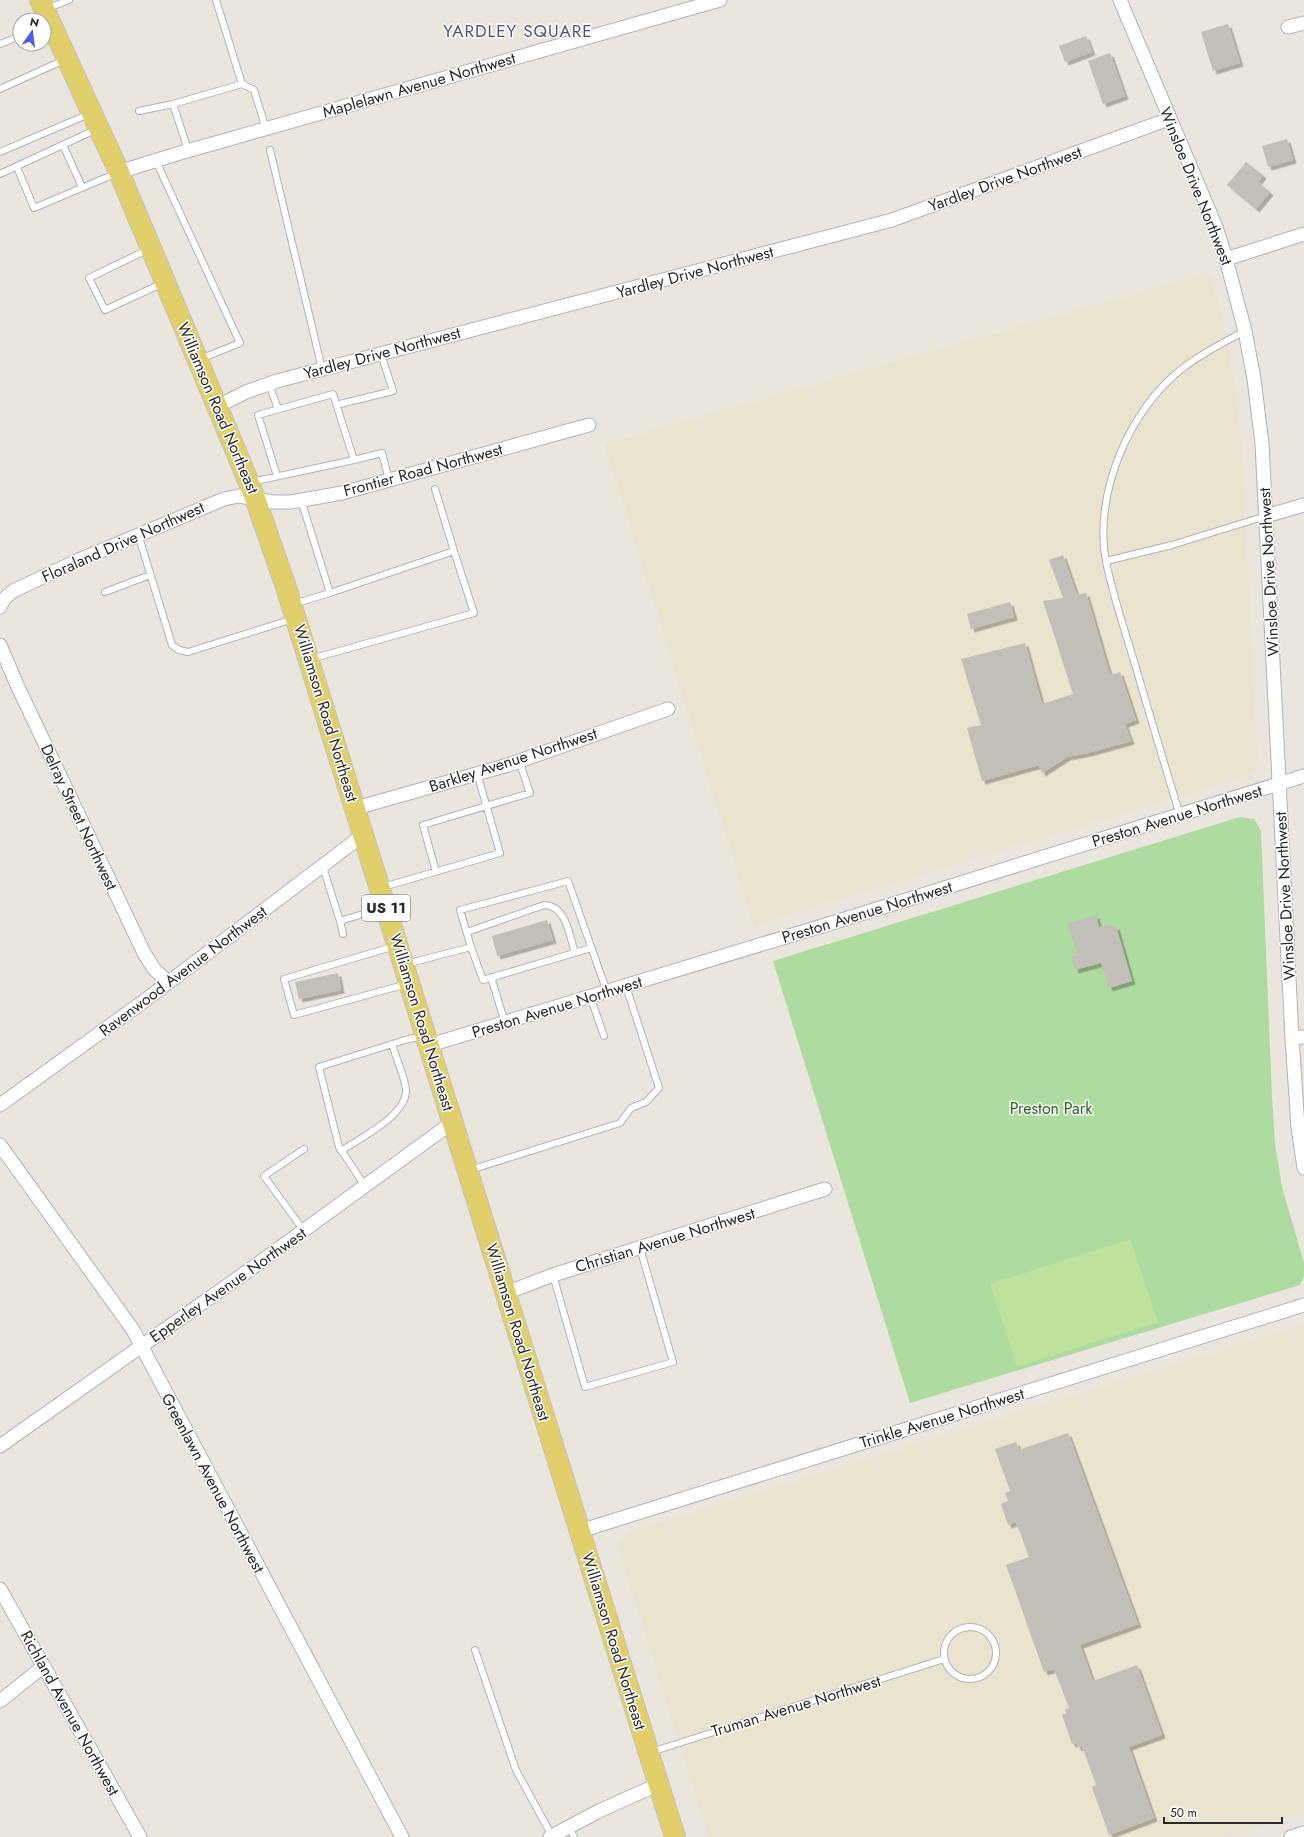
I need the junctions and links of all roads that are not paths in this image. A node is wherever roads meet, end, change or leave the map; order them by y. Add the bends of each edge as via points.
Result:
1 (69, 0) edge
2 (216, 0) edge
3 (720, 0) edge
4 (1120, 0) edge
5 (48, 12) edge
6 (1304, 22) edge
7 (1288, 27) dead end
8 (52, 28) edge
9 (12, 39) edge
10 (0, 44) edge
11 (67, 59) junction
12 (242, 84) junction
13 (0, 89) edge
14 (173, 104) junction
15 (139, 111) dead end
16 (1169, 119) junction
17 (95, 121) junction
18 (266, 129) junction
19 (63, 145) junction
20 (188, 150) junction
21 (270, 150) dead end
22 (0, 152) edge
23 (156, 161) junction
24 (17, 167) junction
25 (119, 172) junction
26 (0, 174) edge
27 (82, 187) junction
28 (1304, 234) edge
29 (151, 248) junction
30 (1226, 259) junction
31 (165, 283) junction
32 (1245, 331) junction
33 (381, 354) junction
34 (197, 360) junction
35 (322, 369) junction
36 (269, 384) junction
37 (336, 405) junction
38 (216, 407) junction
39 (278, 410) junction
40 (589, 425) dead end
41 (354, 460) junction
42 (278, 476) junction
43 (390, 480) junction
44 (435, 489) dead end
45 (252, 490) junction
46 (301, 500) junction
47 (1304, 505) edge
48 (1266, 516) junction
49 (138, 534) junction
50 (454, 551) junction
51 (1106, 561) junction
52 (150, 575) junction
53 (105, 592) dead end
54 (330, 593) junction
55 (0, 607) edge
56 (294, 611) junction
57 (0, 645) edge
58 (309, 660) junction
59 (668, 709) dead end
60 (519, 761) junction
61 (477, 773) junction
62 (1304, 776) edge
63 (1280, 784) junction
64 (486, 806) junction
65 (356, 808) junction
66 (1180, 815) junction
67 (364, 834) junction
68 (323, 867) junction
69 (436, 872) junction
70 (383, 898) junction
71 (340, 921) junction
72 (466, 932) junction
73 (343, 934) dead end
74 (398, 945) junction
75 (471, 947) junction
76 (591, 948) junction
77 (575, 953) junction
78 (404, 964) junction
79 (491, 977) junction
80 (168, 982) junction
81 (410, 983) junction
82 (626, 986) junction
83 (607, 992) junction
84 (590, 996) junction
85 (505, 1023) junction
86 (604, 1036) dead end
87 (1298, 1038) edge
88 (428, 1040) junction
89 (392, 1044) junction
90 (0, 1105) edge
91 (453, 1122) junction
92 (0, 1145) edge
93 (304, 1149) dead end
94 (341, 1151) junction
95 (1304, 1168) edge
96 (469, 1170) junction
97 (366, 1187) junction
98 (825, 1189) dead end
99 (304, 1231) junction
100 (640, 1248) junction
101 (553, 1275) junction
102 (506, 1293) junction
103 (1304, 1305) edge
104 (141, 1346) junction
105 (0, 1446) edge
106 (580, 1531) junction
107 (0, 1589) edge
108 (475, 1650) dead end
109 (944, 1660) junction
110 (44, 1666) junction
111 (0, 1701) edge
112 (649, 1752) junction
113 (659, 1784) junction
114 (571, 1832) edge
115 (1304, 1833) edge
116 (140, 1837) edge
117 (402, 1837) edge
118 (551, 1837) edge
119 (675, 1837) edge
120 (1291, 1837) edge

1 - 5 lane
2 - 12 lane
3 - 18 street, Maplelawn Avenue Northwest
4 - 16 street, Winsloe Drive Northwest
6 - 7 street
8 - 11 main road, Williamson Road Northeast / US 11
9 - 10 lane
11 - 13 lane
11 - 17 main road, Williamson Road Northeast / US 11
12 - 14 lane
12 - 18 lane via 254,90
14 - 15 lane
14 - 20 lane
16 - 30 street, Winsloe Drive Northwest via 1216,227
16 - 33 street, Yardley Drive Northwest via 892,220
17 - 19 lane
17 - 22 lane
17 - 25 main road, Williamson Road Northeast / US 11
18 - 20 street, Maplelawn Avenue Northwest
19 - 24 lane
19 - 27 lane
20 - 23 street, Maplelawn Avenue Northwest
21 - 35 lane
23 - 25 street, Maplelawn Avenue Northwest
23 - 34 lane via 240,343
24 - 26 lane
24 - 27 lane via 34,208
25 - 27 lane
25 - 29 main road, Williamson Road Northeast / US 11
28 - 30 street
29 - 31 main road, Williamson Road Northeast / US 11
29 - 31 lane via 89,278 104,310
30 - 32 street, Winsloe Drive Northwest
31 - 34 main road, Williamson Road Northeast / US 11
32 - 48 street, Winsloe Drive Northwest via 1262,444
32 - 51 lane via 1212,348 1183,368 1146,407 1132,429 1110,484 1105,510
33 - 35 street, Yardley Drive Northwest
33 - 37 lane via 393,391
34 - 38 main road, Williamson Road Northeast / US 11
35 - 36 street, Yardley Drive Northwest
36 - 38 street, Yardley Drive Northwest
36 - 39 lane
37 - 39 lane via 332,394
37 - 41 lane
38 - 45 main road, Williamson Road Northeast / US 11
39 - 42 lane via 258,415
40 - 43 street, Frontier Road Northwest
41 - 42 lane
41 - 43 lane via 382,453
42 - 45 lane
43 - 46 street, Frontier Road Northwest via 342,493
44 - 50 lane
45 - 46 street, Frontier Road Northwest via 273,502
45 - 49 street, Floraland Drive Northwest
45 - 56 main road, Williamson Road Northeast / US 11
46 - 54 lane
47 - 48 street
48 - 51 lane via 1172,546
48 - 63 street, Winsloe Drive Northwest
49 - 52 lane
49 - 55 street, Floraland Drive Northwest via 14,591 4,599
50 - 54 lane
50 - 58 lane via 474,613
51 - 66 lane
52 - 53 lane
52 - 56 lane via 172,645 179,650 188,652
54 - 56 lane
56 - 58 main road, Williamson Road Northeast / US 11
57 - 80 street, Delray Street Northwest via 144,954 154,969
58 - 65 main road, Williamson Road Northeast / US 11
59 - 60 street, Barkley Avenue Northwest
60 - 61 street, Barkley Avenue Northwest
60 - 64 lane via 530,793
61 - 64 lane
61 - 65 street, Barkley Avenue Northwest
62 - 63 street, Preston Avenue Northwest
63 - 66 street, Preston Avenue Northwest
63 - 87 street, Winsloe Drive Northwest
64 - 69 lane via 423,825
64 - 69 lane via 500,853
65 - 67 main road, Williamson Road Northeast / US 11
66 - 82 street, Preston Avenue Northwest
67 - 68 street, Ravenwood Avenue Northwest
67 - 70 main road, Williamson Road Northeast / US 11
68 - 71 lane
68 - 80 street, Ravenwood Avenue Northwest
69 - 70 lane
70 - 71 lane
70 - 74 main road, Williamson Road Northeast / US 11
71 - 73 lane
72 - 75 lane
72 - 76 lane via 460,910 568,881
72 - 77 lane via 544,905 558,910 565,918
74 - 78 main road, Williamson Road Northeast / US 11
74 - 81 lane via 284,979 294,1015
75 - 78 lane
75 - 79 lane via 483,980
76 - 77 lane
76 - 83 lane
77 - 79 lane
78 - 81 main road, Williamson Road Northeast / US 11
79 - 85 lane
80 - 90 street, Ravenwood Avenue Northwest
81 - 88 main road, Williamson Road Northeast / US 11
82 - 83 street, Preston Avenue Northwest
82 - 96 lane via 659,1088 646,1102 631,1108 620,1123
83 - 84 street, Preston Avenue Northwest
84 - 85 street, Preston Avenue Northwest
84 - 86 lane
85 - 88 street, Preston Avenue Northwest
87 - 95 street, Winsloe Drive Northwest via 1298,1127
88 - 89 lane
88 - 91 main road, Williamson Road Northeast / US 11
89 - 94 lane via 406,1090 403,1103 396,1114
89 - 94 lane via 319,1067
91 - 96 main road, Williamson Road Northeast / US 11
91 - 97 street, Epperley Avenue Northwest
92 - 104 street, Greenlawn Avenue Northwest via 101,1284
93 - 99 lane via 264,1176
94 - 97 lane
96 - 102 main road, Williamson Road Northeast / US 11
97 - 99 street, Epperley Avenue Northwest
98 - 100 street, Christian Avenue Northwest
99 - 104 street, Epperley Avenue Northwest
100 - 101 street, Christian Avenue Northwest
100 - 101 lane via 673,1362 585,1387
101 - 102 street, Christian Avenue Northwest
102 - 106 main road, Williamson Road Northeast / US 11
103 - 106 street, Trinkle Avenue Northwest
104 - 105 street, Epperley Avenue Northwest
104 - 117 street, Greenlawn Avenue Northwest
106 - 112 main road, Williamson Road Northeast / US 11
107 - 110 street, Richland Avenue Northwest
108 - 118 lane via 516,1770
109 - 109 lane via 947,1640 963,1628 980,1630 989,1635 995,1643 994,1662 988,1671 980,1676 959,1676 950,1671
109 - 112 lane, Truman Avenue Northwest
110 - 111 street
110 - 116 street, Richland Avenue Northwest
112 - 113 main road, Williamson Road Northeast / US 11
113 - 114 street
113 - 119 main road, Williamson Road Northeast / US 11
114 - 118 street
115 - 120 street

